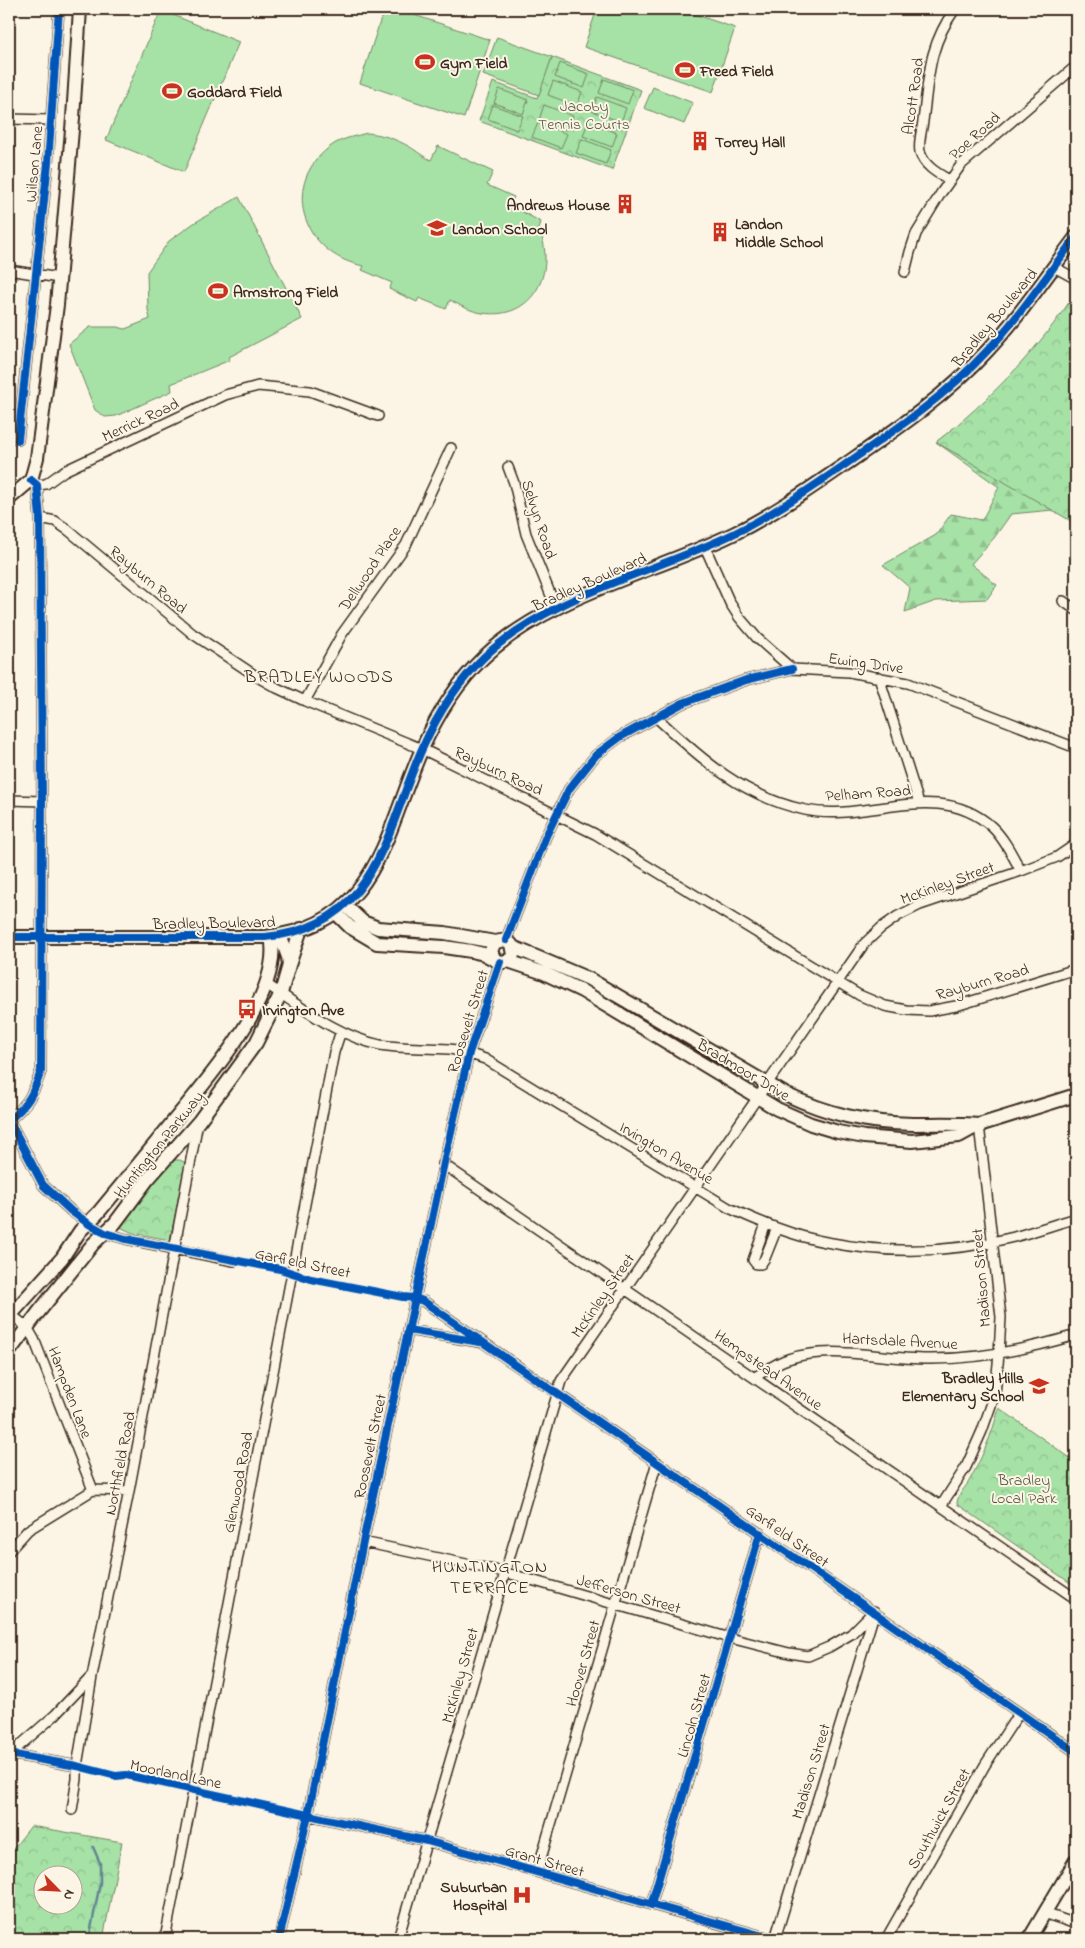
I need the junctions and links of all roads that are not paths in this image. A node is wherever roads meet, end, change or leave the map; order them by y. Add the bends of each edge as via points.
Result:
1 (59, 9) edge
2 (80, 9) edge
3 (955, 9) edge
4 (1076, 66) edge
5 (9, 119) edge
6 (52, 120) junction
7 (949, 180) junction
8 (1076, 236) edge
9 (1054, 266) junction
10 (9, 270) edge
11 (905, 272) dead end
12 (36, 275) junction
13 (58, 278) junction
14 (1076, 279) edge
15 (378, 416) dead end
16 (18, 440) dead end
17 (452, 448) dead end
18 (508, 467) dead end
19 (34, 482) junction
20 (9, 499) edge
21 (40, 518) junction
22 (704, 547) junction
23 (1062, 601) dead end
24 (556, 608) junction
25 (1076, 610) edge
26 (792, 670) junction
27 (879, 677) junction
28 (305, 701) junction
29 (656, 717) junction
30 (1076, 748) edge
31 (422, 749) junction
32 (9, 800) edge
33 (42, 801) junction
34 (919, 803) junction
35 (557, 814) junction
36 (1076, 844) edge
37 (1021, 872) junction
38 (340, 909) junction
39 (301, 929) junction
40 (42, 936) junction
41 (276, 936) junction
42 (9, 937) edge
43 (505, 943) junction
44 (501, 961) junction
45 (289, 965) junction
46 (1076, 969) edge
47 (836, 982) junction
48 (266, 984) junction
49 (281, 993) junction
50 (341, 1031) junction
51 (469, 1053) junction
52 (767, 1084) junction
53 (1076, 1095) edge
54 (758, 1097) junction
55 (183, 1109) junction
56 (9, 1120) edge
57 (198, 1121) junction
58 (979, 1125) junction
59 (443, 1164) junction
60 (695, 1187) junction
61 (1076, 1218) edge
62 (89, 1224) junction
63 (766, 1224) junction
64 (777, 1228) junction
65 (105, 1233) junction
66 (992, 1241) junction
67 (175, 1250) junction
68 (234, 1261) dead end
69 (625, 1288) junction
70 (415, 1298) junction
71 (10, 1315) edge
72 (27, 1327) junction
73 (408, 1330) junction
74 (1076, 1335) edge
75 (484, 1343) junction
76 (9, 1352) edge
77 (999, 1354) junction
78 (755, 1377) junction
79 (557, 1394) junction
80 (657, 1462) junction
81 (93, 1490) junction
82 (129, 1491) junction
83 (941, 1506) junction
84 (760, 1532) junction
85 (363, 1542) junction
86 (9, 1551) edge
87 (504, 1572) junction
88 (1076, 1599) edge
89 (615, 1604) junction
90 (874, 1612) junction
91 (730, 1638) junction
92 (92, 1677) junction
93 (1019, 1712) junction
94 (1076, 1752) edge
95 (9, 1754) edge
96 (77, 1766) junction
97 (72, 1810) dead end
98 (308, 1815) junction
99 (427, 1841) junction
100 (1076, 1860) edge
101 (537, 1872) junction
102 (651, 1905) junction
103 (1044, 1913) junction
104 (1076, 1924) edge
105 (165, 1939) edge
106 (279, 1939) edge
107 (398, 1939) edge
108 (774, 1939) edge
109 (886, 1939) edge
110 (1029, 1939) edge

1 - 6 street, Wilson Lane
2 - 13 street
3 - 7 street, Alcott Road via 944,25 930,60 920,151 928,167
4 - 7 street, Poe Road via 961,165
5 - 6 street
6 - 12 street, Wilson Lane
7 - 11 street, Poe Road via 916,234
8 - 9 street, Bradley Boulevard
9 - 14 street
9 - 22 street, Bradley Boulevard via 989,349 935,401 784,505
10 - 12 street
12 - 13 street
12 - 16 street, Wilson Lane
13 - 19 street
15 - 19 street, Merrick Road via 310,391 258,386 226,395 64,471 46,484
17 - 28 street, Dellwood Place via 406,545 342,634
18 - 24 street, Selvyn Road via 526,534
19 - 20 street
19 - 21 street
21 - 28 street, Rayburn Road via 55,521 68,530 193,634 256,676
21 - 33 street
22 - 24 street, Bradley Boulevard
22 - 26 street via 739,618
23 - 25 street
24 - 31 street, Bradley Boulevard via 513,633 470,670 446,704
26 - 27 street, Ewing Drive
26 - 29 street via 746,680 683,703
27 - 30 street, Ewing Drive via 925,689
27 - 34 street
28 - 31 street, Rayburn Road
29 - 34 street, Pelham Road via 725,776 777,802 808,810 837,812
29 - 35 street via 596,755 569,789
31 - 35 street, Rayburn Road
31 - 38 street, Bradley Boulevard via 379,859 364,883
32 - 33 street
33 - 40 street
34 - 37 street, Pelham Road via 947,804 973,814 992,827
35 - 43 street
35 - 47 street, Rayburn Road
36 - 37 street, McKinley Street via 1057,857
37 - 47 street, McKinley Street via 920,905 898,916 864,944
38 - 39 street, Bradley Boulevard
38 - 43 street, Bradmoor Drive via 378,928 445,933
38 - 44 street, Bradmoor Drive via 350,927 377,943 444,947 484,954
39 - 41 street, Bradley Boulevard
39 - 45 street, Huntington Parkway
40 - 41 street, Bradley Boulevard
40 - 42 street, Bradley Boulevard
40 - 56 street via 41,1070 34,1093
41 - 45 street
41 - 48 street, Huntington Parkway
43 - 44 street via 513,955
43 - 44 street via 491,952
43 - 52 street, Bradmoor Drive via 590,979
44 - 51 street, Roosevelt Street
44 - 54 street, Bradmoor Drive via 544,973 582,991
45 - 49 street, Huntington Parkway
46 - 47 street, Rayburn Road via 956,1006 929,1010 885,1006
47 - 52 street, McKinley Street
48 - 49 street, Irvington Avenue
48 - 55 street, Huntington Parkway via 248,1022 227,1055
49 - 50 street, Irvington Avenue
49 - 57 street, Huntington Parkway via 256,1043
50 - 51 street, Irvington Avenue via 381,1045
50 - 105 street, Glenwood Road via 334,1052
51 - 59 street, Roosevelt Street
51 - 60 street, Irvington Avenue via 485,1059
52 - 54 street, McKinley Street
52 - 58 street, Bradmoor Drive via 817,1108 850,1117 912,1124
53 - 58 street, Bradmoor Drive
54 - 58 street, Bradmoor Drive via 811,1124 864,1137 912,1141 959,1136
54 - 60 street, McKinley Street
55 - 57 street
55 - 62 street, Huntington Parkway
56 - 62 street, Garfield Street via 43,1185
57 - 65 street, Huntington Parkway
57 - 67 street, Northfield Road
58 - 66 street, Madison Street
59 - 69 street, Hempstead Avenue
59 - 70 street, Roosevelt Street
60 - 63 street, Irvington Avenue via 729,1208
60 - 69 street, McKinley Street
61 - 66 street, Irvington Avenue
62 - 65 street, Garfield Street
62 - 71 street, Huntington Parkway
63 - 64 street, Irvington Avenue
63 - 64 street via 753,1260 756,1264 761,1264 765,1258
64 - 66 street, Irvington Avenue via 824,1242 879,1250 937,1250
65 - 67 street, Garfield Street
65 - 72 street, Huntington Parkway
66 - 77 street, Madison Street via 1001,1317
67 - 68 street, Garfield Street
67 - 82 street, Northfield Road
69 - 78 street, Hempstead Avenue
69 - 79 street, McKinley Street via 561,1381
70 - 73 street, Roosevelt Street
70 - 75 street, Garfield Street
71 - 72 street, Hampden Lane
72 - 76 street, Huntington Parkway
72 - 81 street, Hampden Lane
73 - 75 street, Garfield Street
73 - 85 street, Roosevelt Street
74 - 77 street, Hartsdale Avenue
75 - 79 street, Garfield Street
77 - 78 street, Hartsdale Avenue via 931,1359 816,1352 786,1359
77 - 83 street, Madison Street via 995,1394 982,1431 966,1467
78 - 83 street, Hempstead Avenue
79 - 80 street, Garfield Street
79 - 87 street, McKinley Street
80 - 84 street, Garfield Street
80 - 89 street, Hoover Street
81 - 82 street
81 - 86 street via 28,1530
82 - 92 street, Northfield Road
83 - 88 street, Hempstead Avenue
84 - 90 street, Garfield Street
84 - 91 street, Lincoln Street
85 - 87 street, Jefferson Street
85 - 98 street, Roosevelt Street
87 - 89 street, Jefferson Street
87 - 99 street, McKinley Street
89 - 91 street, Jefferson Street
89 - 101 street, Hoover Street
90 - 91 street, Jefferson Street via 851,1634 808,1656
90 - 93 street, Garfield Street
90 - 108 street, Madison Street
91 - 102 street, Lincoln Street
92 - 95 street via 56,1715
92 - 96 street, Northfield Road
93 - 94 street, Garfield Street
93 - 109 street, Southwick Street via 985,1765
95 - 96 street
96 - 97 street, Northfield Road
98 - 99 street, Grant Street
98 - 106 street, Roosevelt Street
99 - 101 street, Grant Street
99 - 107 street, McKinley Street
100 - 103 street
101 - 102 street, Grant Street
102 - 108 street, Grant Street
103 - 104 street
103 - 110 street

